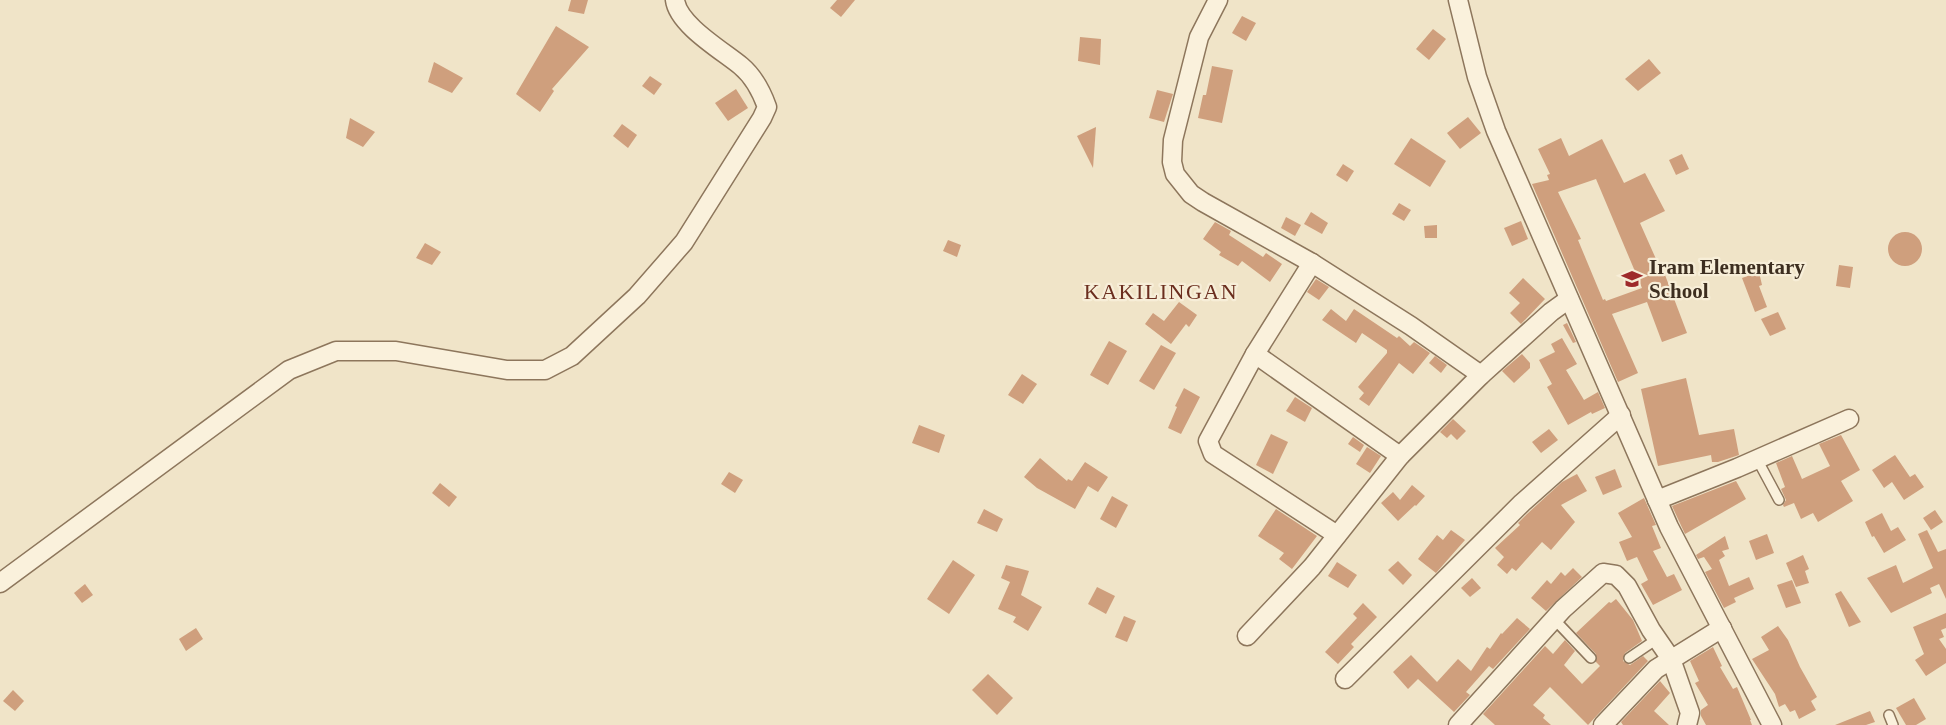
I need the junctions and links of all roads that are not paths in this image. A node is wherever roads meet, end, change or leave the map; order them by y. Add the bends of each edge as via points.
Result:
1 (675, 0) edge
2 (1218, 0) edge
3 (1458, 0) edge
4 (1312, 263) junction
5 (1569, 299) junction
6 (1255, 354) junction
7 (1481, 375) junction
8 (1621, 415) junction
9 (1849, 419) dead end
10 (1400, 456) junction
11 (1757, 459) junction
12 (1657, 500) junction
13 (1779, 500) dead end
14 (1337, 535) junction
15 (0, 583) edge
16 (1554, 619) junction
17 (1722, 628) junction
18 (1247, 636) dead end
19 (1657, 639) junction
20 (1591, 658) dead end
21 (1629, 658) dead end
22 (1671, 659) junction
23 (1345, 679) dead end
24 (1889, 715) dead end
25 (1458, 725) edge
26 (1603, 725) edge
27 (1687, 725) edge
28 (1772, 725) edge
29 (1893, 725) edge

1 - 15 street via 679,12 702,37 743,68 767,107 684,242 637,296 572,356 545,370 507,370 396,351 336,351 289,370
2 - 4 street via 1199,37 1173,140 1175,174 1191,194
3 - 5 street via 1496,131
4 - 6 street
4 - 7 street
5 - 7 street
5 - 8 street
6 - 10 street
6 - 14 street via 1208,441 1211,451
7 - 10 street
8 - 12 street
8 - 23 street via 1522,503
9 - 11 street
10 - 14 street
11 - 12 street
11 - 13 lane
12 - 17 street
14 - 18 street
16 - 19 street via 1603,573 1616,575 1627,586
16 - 20 lane
16 - 25 street
17 - 22 street
17 - 28 street
19 - 21 lane
19 - 22 street
22 - 26 street via 1639,685
22 - 27 street via 1690,713
24 - 29 lane

